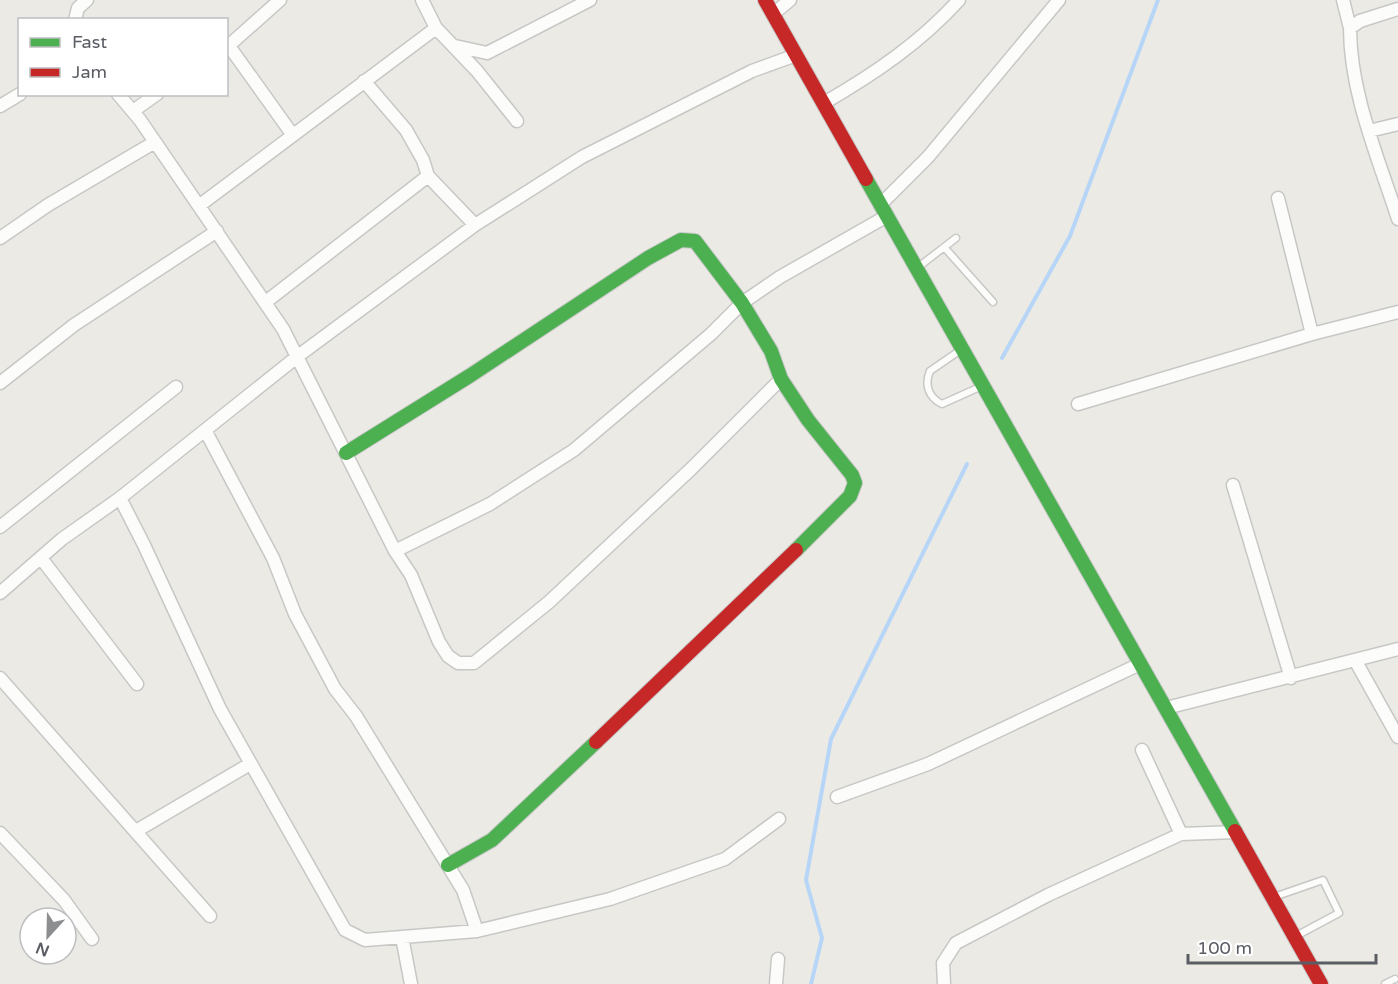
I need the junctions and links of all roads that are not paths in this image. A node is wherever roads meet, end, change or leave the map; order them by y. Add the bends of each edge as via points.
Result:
1 (87, 0) edge
2 (280, 0) edge
3 (422, 0) edge
4 (590, 0) edge
5 (765, 0) edge
6 (790, 0) edge
7 (959, 0) edge
8 (1059, 0) edge
9 (1342, 0) edge
10 (1398, 9) edge
11 (773, 14) junction
12 (76, 18) edge
13 (436, 28) junction
14 (1350, 28) junction
15 (454, 46) junction
16 (228, 47) edge
17 (487, 53) junction
18 (796, 55) junction
19 (477, 70) junction
20 (364, 81) junction
21 (18, 95) edge
22 (120, 96) edge
23 (154, 96) edge
24 (824, 103) junction
25 (0, 106) edge
26 (133, 111) junction
27 (517, 121) dead end
28 (1398, 124) edge
29 (1369, 130) junction
30 (292, 134) junction
31 (155, 142) junction
32 (428, 176) junction
33 (1278, 198) dead end
34 (200, 206) junction
35 (883, 211) junction
36 (1398, 219) edge
37 (476, 225) junction
38 (217, 231) junction
39 (0, 238) edge
40 (956, 238) dead end
41 (944, 247) junction
42 (916, 268) junction
43 (267, 301) junction
44 (993, 302) dead end
45 (742, 303) junction
46 (1398, 312) edge
47 (1312, 334) junction
48 (962, 349) junction
49 (298, 356) junction
50 (781, 379) junction
51 (0, 383) edge
52 (982, 386) junction
53 (176, 387) dead end
54 (1077, 404) dead end
55 (205, 430) junction
56 (346, 453) junction
57 (1233, 485) dead end
58 (120, 498) junction
59 (0, 527) edge
60 (395, 551) junction
61 (41, 558) junction
62 (0, 593) edge
63 (1398, 649) edge
64 (1355, 660) junction
65 (1140, 664) junction
66 (0, 678) edge
67 (1291, 678) junction
68 (137, 684) dead end
69 (1166, 708) junction
70 (1398, 737) edge
71 (1142, 750) dead end
72 (250, 764) junction
73 (837, 797) dead end
74 (779, 819) dead end
75 (136, 831) junction
76 (1236, 832) junction
77 (0, 833) edge
78 (1181, 834) junction
79 (448, 866) junction
80 (1274, 897) junction
81 (210, 916) dead end
82 (477, 931) junction
83 (1296, 936) junction
84 (402, 937) junction
85 (93, 939) dead end
86 (778, 960) dead end
87 (1395, 979) dead end
88 (411, 984) edge
89 (776, 984) edge
90 (944, 984) edge
91 (1321, 984) edge
92 (1385, 984) edge

1 - 12 street via 78,8
2 - 16 street
3 - 13 street
4 - 17 street
5 - 11 street
6 - 11 street
7 - 24 street via 908,49
8 - 35 street
9 - 14 street
10 - 14 street
11 - 18 street
13 - 15 street
13 - 20 street
14 - 29 street via 1350,51
15 - 17 street
15 - 19 street
16 - 30 street
17 - 19 street
18 - 24 street
18 - 37 street via 752,71 582,157
19 - 27 street
20 - 30 street
20 - 32 street via 406,130
21 - 25 street
22 - 26 street
23 - 26 street
24 - 35 street
26 - 31 street
28 - 29 street
29 - 36 street
30 - 34 street
31 - 34 street
31 - 39 street
32 - 37 street
32 - 43 street
33 - 47 street
34 - 38 street
35 - 42 street
35 - 45 street
37 - 49 street
38 - 43 street
38 - 51 street via 74,325
40 - 41 lane
41 - 42 lane
41 - 44 lane
42 - 48 street
43 - 49 street
45 - 50 street via 771,351
45 - 56 street via 702,249 694,241 681,240 604,285
45 - 60 street via 574,450 490,504
46 - 47 street
47 - 54 street
48 - 52 street
48 - 52 lane via 930,372 930,394 942,404
49 - 55 street
49 - 56 street
50 - 60 street via 549,602 474,663 458,663 448,656 411,575
50 - 79 street via 852,475 855,483 850,496 537,799 492,840
52 - 65 street
53 - 59 street
55 - 58 street
55 - 79 street via 273,558 295,614 329,680 356,716
56 - 60 street
57 - 67 street
58 - 61 street
58 - 72 street via 203,676
61 - 62 street
61 - 68 street
63 - 64 street
64 - 67 street
64 - 70 street
65 - 69 street
65 - 73 street via 928,764
66 - 75 street
67 - 69 street
69 - 76 street
71 - 78 street
72 - 75 street
72 - 84 street via 345,930 365,940
74 - 82 street via 725,860 610,899
75 - 81 street
76 - 78 street
76 - 80 street
77 - 85 street via 64,900
78 - 90 street via 1048,895 956,943 943,963
79 - 82 street via 463,890
80 - 83 street
80 - 83 lane via 1323,880 1339,913
82 - 84 street
83 - 91 street
84 - 88 street
86 - 89 street
87 - 92 lane

